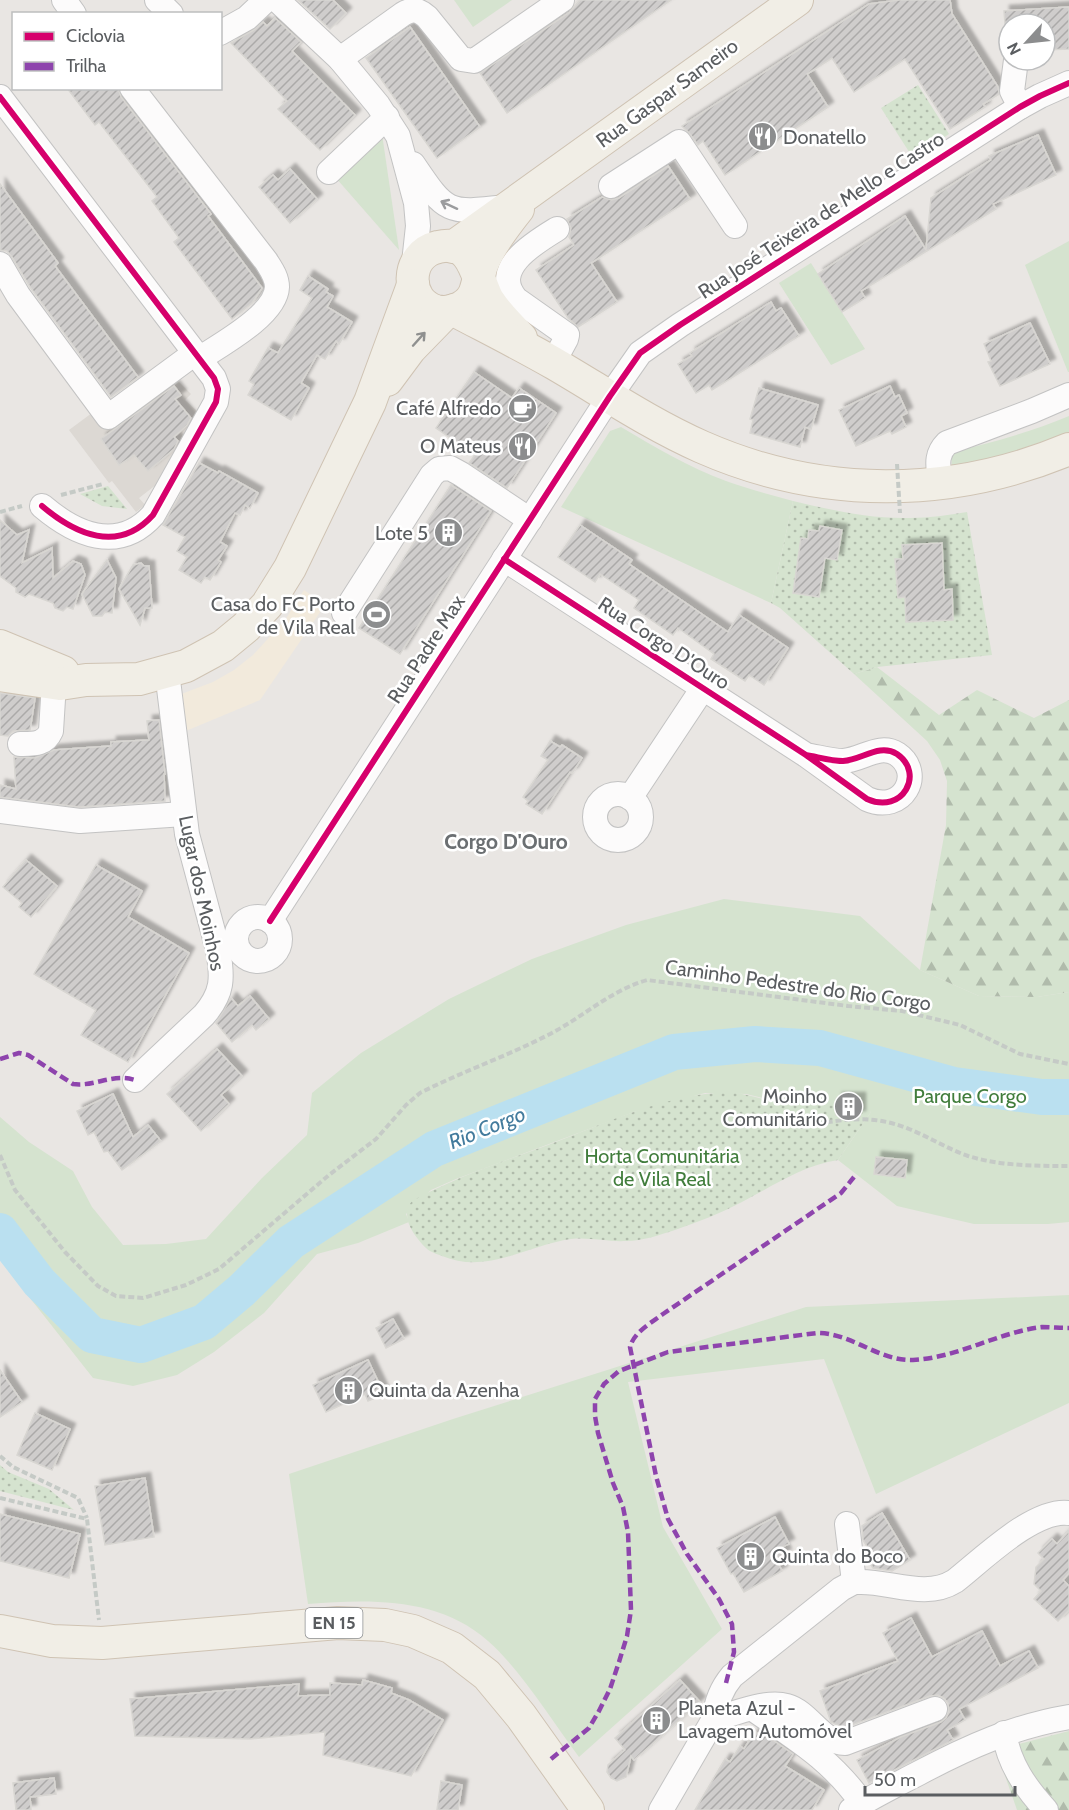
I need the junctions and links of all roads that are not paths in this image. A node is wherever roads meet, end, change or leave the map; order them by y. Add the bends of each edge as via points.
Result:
1 (157, 0) edge
2 (266, 0) edge
3 (278, 0) edge
4 (562, 0) edge
5 (797, 0) edge
6 (169, 12) edge
7 (222, 32) edge
8 (340, 59) junction
9 (1014, 72) edge
10 (1069, 83) edge
11 (134, 90) edge
12 (0, 97) edge
13 (1020, 107) junction
14 (387, 117) junction
15 (402, 147) junction
16 (329, 172) dead end
17 (611, 186) dead end
18 (537, 187) junction
19 (416, 203) junction
20 (506, 207) junction
21 (735, 226) dead end
22 (557, 229) dead end
23 (450, 246) junction
24 (0, 264) edge
25 (478, 274) junction
26 (412, 281) junction
27 (450, 311) junction
28 (197, 356) junction
29 (545, 358) junction
30 (1069, 395) edge
31 (610, 396) junction
32 (370, 402) junction
33 (1069, 449) edge
34 (940, 484) junction
35 (42, 506) dead end
36 (530, 520) junction
37 (504, 559) junction
38 (344, 613) dead end
39 (0, 646) edge
40 (167, 672) junction
41 (0, 675) edge
42 (86, 680) junction
43 (54, 683) junction
44 (703, 688) junction
45 (20, 744) dead end
46 (806, 755) dead end
47 (630, 798) dead end
48 (0, 811) edge
49 (184, 814) junction
50 (270, 921) dead end
51 (135, 1080) dead end
52 (1069, 1513) edge
53 (848, 1524) dead end
54 (854, 1582) junction
55 (0, 1631) edge
56 (753, 1709) junction
57 (934, 1709) dead end
58 (1069, 1717) edge
59 (714, 1719) junction
60 (1004, 1733) junction
61 (856, 1807) edge
62 (588, 1810) edge
63 (662, 1810) edge
64 (1046, 1810) edge

1 - 6 street
2 - 7 street via 247,18
3 - 8 street
4 - 8 street via 474,61 461,59 427,17 415,10 403,14
5 - 18 main road, Rua Gaspar Sameiro
8 - 14 street
9 - 13 street via 1012,91
10 - 13 street, Rua José Teixeira de Mello e Castro
11 - 28 street via 266,261 276,280 275,297 262,315
12 - 28 street
13 - 31 street, Rua José Teixeira de Mello e Castro via 648,347
14 - 15 street
14 - 16 street
15 - 19 street
20 -> 15 street via 470,211 444,205
17 - 21 street via 679,142
18 - 20 main road
18 - 25 main road via 493,244
19 - 23 street via 427,223
19 - 26 street via 418,226
20 - 23 main road
22 - 29 street via 522,254 507,279 516,299 567,335
23 - 25 main road via 468,256
23 - 26 main road via 427,251 419,258
24 - 28 street via 18,295 108,417
25 - 27 main road via 472,298
25 - 29 main road via 499,316
26 - 27 main road via 428,307
26 - 32 main road
27 - 29 main road
32 -> 27 main road via 411,349
28 - 35 street via 216,384 216,402 146,523 131,533 104,537 71,527
29 - 31 main road
30 - 34 street via 947,443 938,459
31 - 34 main road via 699,446 765,470 865,486
31 - 36 street, Rua Padre Max
32 - 40 main road via 290,568 267,605 223,646
33 - 34 main road via 1008,471
36 - 37 street, Rua Padre Max
36 - 38 street via 461,474 450,468 439,469
37 - 44 street, Rua Corgo D'Ouro
37 - 50 street, Rua Padre Max
39 - 42 main road
40 - 42 main road via 123,681
40 - 49 street, Lugar dos Moinhos
41 - 43 main road
42 - 43 main road
43 - 45 street via 49,737 43,742
44 - 46 street, Rua Corgo D'Ouro
44 - 47 street
48 - 49 street via 80,821
49 - 51 street, Lugar dos Moinhos via 218,950 220,989 204,1015
52 - 54 street via 1049,1515 1029,1524 942,1587 921,1590
53 - 54 street
54 - 59 street via 737,1671 722,1690
55 - 62 main road, EN 15 via 52,1641 102,1643 338,1623 377,1624 414,1631 452,1648 487,1675
56 - 57 street via 786,1706 833,1740 845,1743
56 - 59 street
56 - 61 street via 827,1761 841,1775
58 - 60 street
59 - 63 street
60 - 61 street via 954,1754
60 - 64 street via 1021,1780

